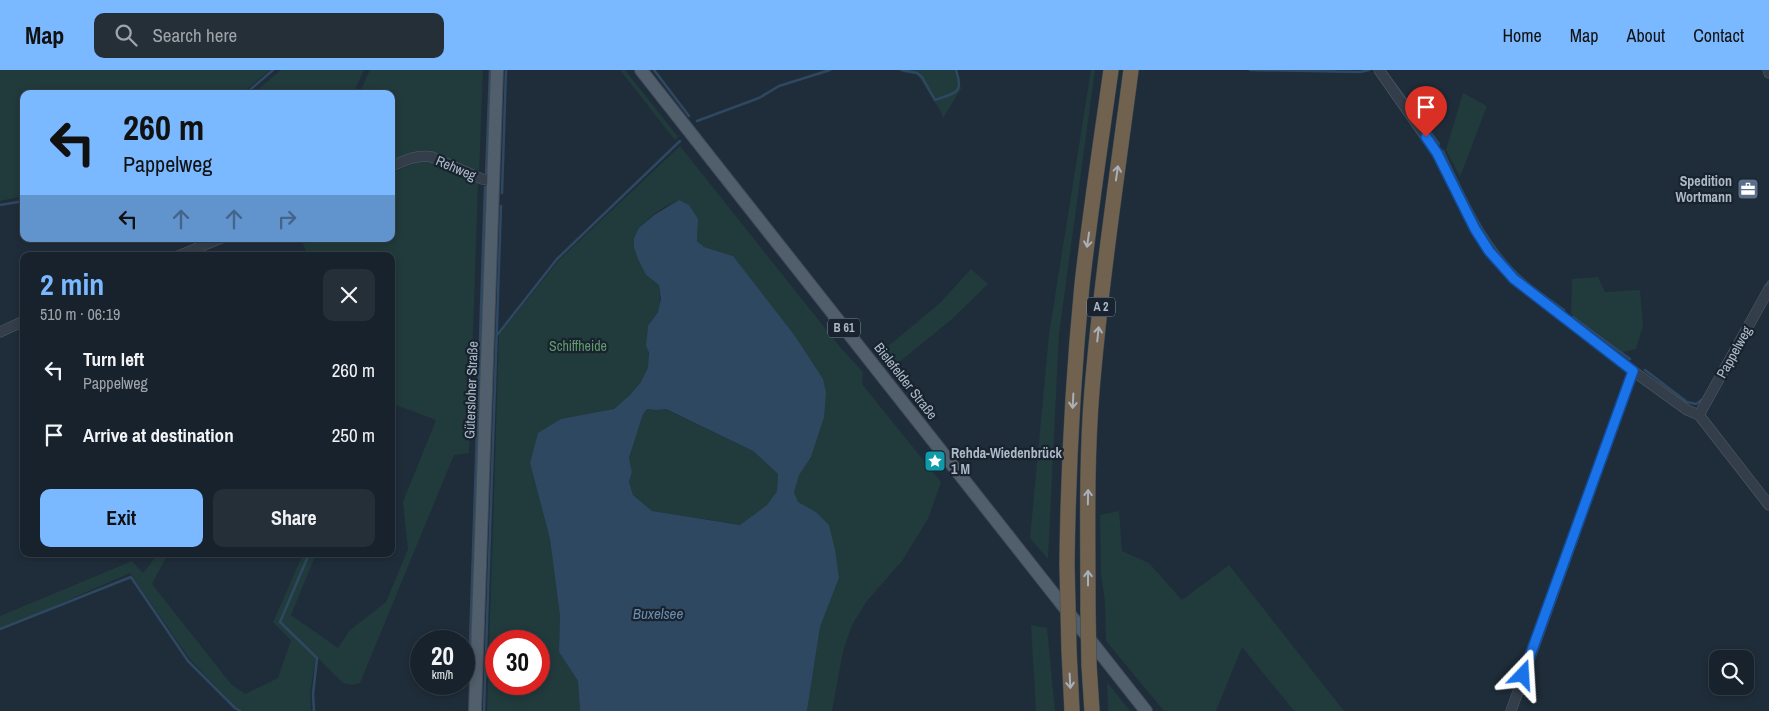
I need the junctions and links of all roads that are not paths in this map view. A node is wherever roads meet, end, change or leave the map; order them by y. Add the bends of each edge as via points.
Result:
1 (497, 70) edge
2 (641, 70) edge
3 (1111, 70) edge
4 (1131, 70) edge
5 (1379, 70) edge
6 (395, 164) edge
7 (494, 180) junction
8 (212, 242) edge
9 (188, 252) edge
10 (1769, 289) edge
11 (20, 324) edge
12 (0, 332) edge
13 (1633, 371) junction
14 (1699, 415) junction
15 (1769, 505) edge
16 (475, 711) edge
17 (1072, 711) edge
18 (1092, 711) edge
19 (1146, 711) edge
20 (1511, 711) edge

1 - 7 main road, Gütersloher Straße
2 - 19 main road, Bielefelder Straße / B 61
3 -> 17 highway, A 2, bridge via 1077,338 1067,566
18 -> 4 highway, A 2, bridge via 1088,610 1092,392
5 - 13 street via 1437,153 1489,251 1514,279
6 - 7 street, Rehweg via 416,156 432,157 482,179
7 - 16 main road, Gütersloher Straße
8 - 9 street
10 - 14 street, Pappelweg
11 - 12 street
13 - 14 street
13 - 20 street
14 - 15 street

